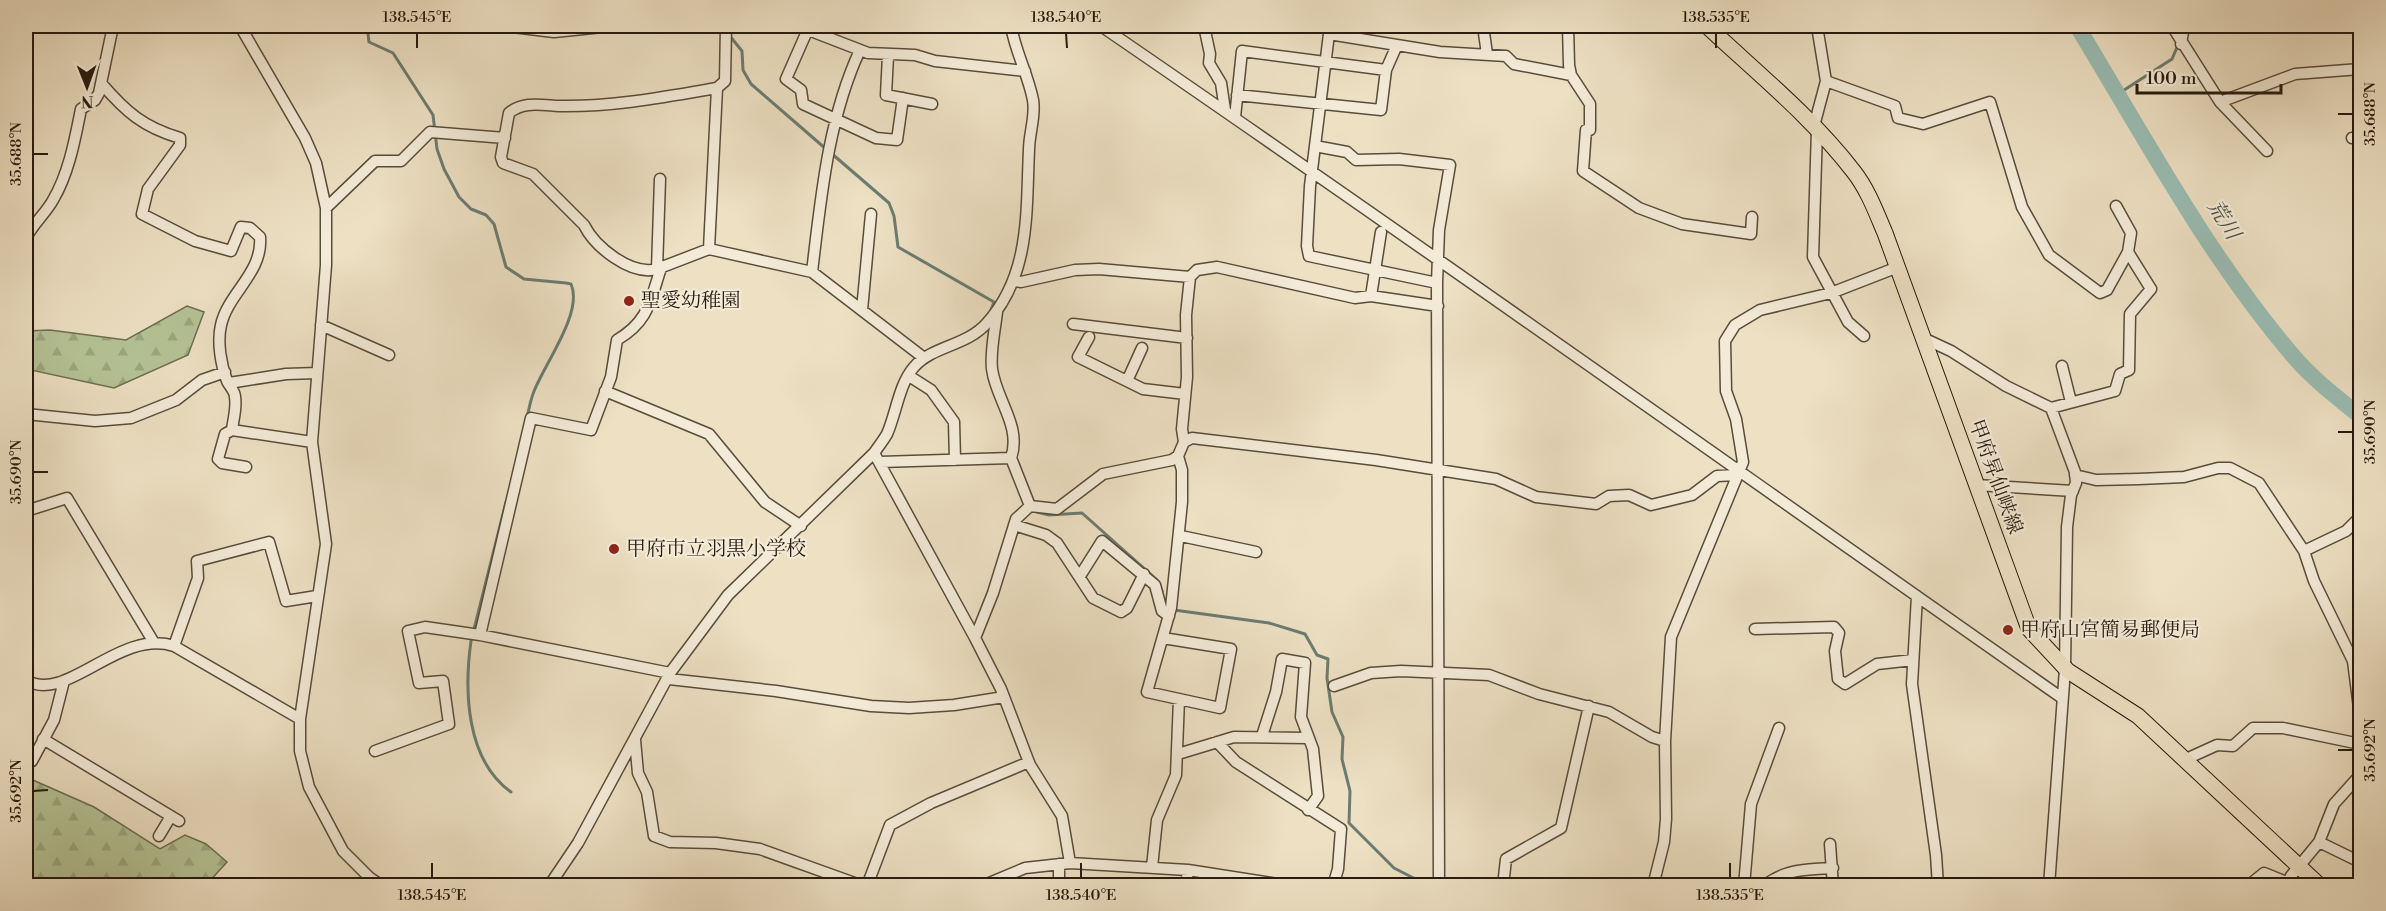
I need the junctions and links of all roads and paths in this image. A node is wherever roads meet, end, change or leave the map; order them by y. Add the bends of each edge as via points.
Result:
1 (113, 26) edge
2 (240, 26) edge
3 (504, 26) edge
4 (612, 26) edge
5 (726, 26) edge
6 (1011, 26) edge
7 (1101, 26) edge
8 (1204, 26) edge
9 (1483, 26) edge
10 (1568, 26) edge
11 (1707, 26) edge
12 (1720, 26) edge
13 (1817, 26) edge
14 (2172, 26) edge
15 (2184, 26) edge
16 (803, 27) edge
17 (1329, 30) edge
18 (2181, 44) junction
19 (1397, 45) junction
20 (1729, 46) junction
21 (861, 50) junction
22 (1487, 54) junction
23 (888, 55) junction
24 (1325, 61) junction
25 (2361, 69) edge
26 (1386, 70) junction
27 (1025, 71) junction
28 (1571, 75) junction
29 (1826, 81) junction
30 (101, 82) junction
31 (717, 88) junction
32 (1237, 95) junction
33 (903, 98) junction
34 (2220, 102) junction
35 (1320, 103) junction
36 (932, 104) dead end
37 (1225, 110) junction
38 (1235, 117) junction
39 (836, 119) junction
40 (1815, 128) junction
41 (505, 138) junction
42 (1315, 146) junction
43 (2267, 151) dead end
44 (1311, 172) junction
45 (660, 179) dead end
46 (2116, 206) dead end
47 (326, 208) junction
48 (871, 214) dead end
49 (1752, 217) dead end
50 (1382, 232) dead end
51 (26, 238) edge
52 (709, 249) junction
53 (2128, 252) junction
54 (1438, 262) junction
55 (1898, 267) junction
56 (659, 268) junction
57 (1375, 271) junction
58 (812, 272) junction
59 (1190, 278) junction
60 (1014, 281) junction
61 (1437, 283) junction
62 (1831, 292) junction
63 (1371, 296) junction
64 (1438, 306) junction
65 (997, 309) junction
66 (862, 310) junction
67 (1073, 324) dead end
68 (321, 325) junction
69 (1864, 336) dead end
70 (1089, 337) dead end
71 (1187, 338) junction
72 (1923, 338) junction
73 (1143, 348) dead end
74 (389, 355) dead end
75 (924, 358) junction
76 (2062, 366) dead end
77 (225, 372) junction
78 (317, 373) junction
79 (909, 376) junction
80 (1127, 381) junction
81 (229, 383) junction
82 (605, 391) junction
83 (1185, 394) junction
84 (2071, 402) junction
85 (2051, 408) junction
86 (26, 414) edge
87 (232, 430) junction
88 (312, 442) junction
89 (1184, 442) junction
90 (1178, 456) junction
91 (877, 457) junction
92 (1011, 458) junction
93 (954, 460) junction
94 (246, 467) dead end
95 (1439, 470) junction
96 (1737, 474) junction
97 (2075, 475) junction
98 (1976, 485) junction
99 (2073, 491) junction
100 (1030, 506) junction
101 (26, 511) edge
102 (2361, 517) edge
103 (1014, 525) junction
104 (801, 526) junction
105 (1180, 536) junction
106 (2304, 551) junction
107 (1256, 552) dead end
108 (1144, 574) junction
109 (1080, 576) junction
110 (317, 596) junction
111 (1917, 596) junction
112 (1169, 616) junction
113 (1755, 628) dead end
114 (480, 635) junction
115 (975, 638) junction
116 (1163, 638) junction
117 (153, 641) junction
118 (174, 646) junction
119 (1913, 660) junction
120 (2065, 669) junction
121 (1440, 674) junction
122 (669, 676) junction
123 (26, 680) edge
124 (64, 681) junction
125 (1334, 686) dead end
126 (1004, 697) junction
127 (2062, 698) junction
128 (1179, 699) junction
129 (1589, 706) junction
130 (2361, 716) edge
131 (300, 719) junction
132 (1779, 728) dead end
133 (1262, 736) junction
134 (1306, 738) junction
135 (44, 739) junction
136 (635, 740) junction
137 (1665, 741) junction
138 (1217, 742) junction
139 (2361, 744) edge
140 (375, 751) dead end
141 (1178, 754) junction
142 (26, 759) edge
143 (2184, 760) junction
144 (1029, 762) junction
145 (2361, 775) edge
146 (1308, 810) junction
147 (159, 836) dead end
148 (2319, 842) junction
149 (1830, 844) dead end
150 (2361, 862) edge
151 (1064, 864) junction
152 (1152, 867) junction
153 (2299, 867) junction
154 (1833, 868) junction
155 (1188, 870) junction
156 (2286, 884) edge
157 (381, 885) edge
158 (549, 885) edge
159 (865, 885) edge
160 (982, 885) edge
161 (1059, 885) edge
162 (1186, 885) edge
163 (1291, 885) edge
164 (1333, 885) edge
165 (1439, 885) edge
166 (1503, 885) edge
167 (1653, 885) edge
168 (1744, 885) edge
169 (1764, 885) edge
170 (1833, 885) edge
171 (1938, 885) edge
172 (2049, 885) edge
173 (2248, 885) edge
174 (2320, 885) edge

1 - 30 street
2 - 47 street via 305,138 316,163
3 - 4 street via 554,32
5 - 31 street via 725,81
6 - 27 street
7 - 37 street
8 - 37 street via 1209,63 1221,83
9 - 22 street
10 - 28 street
11 - 20 main road, 甲府昇仙峡線
12 - 20 street
13 - 29 street
14 - 18 street
15 - 18 street
16 - 21 street
16 - 39 street via 786,79 801,90 803,104
17 - 19 street
17 - 24 street
18 - 34 street
19 - 22 street
19 - 26 street
20 - 40 main road, 甲府昇仙峡線
21 - 23 street
21 - 39 street
22 - 28 street via 1506,56 1514,64
23 - 27 street via 915,55 935,61
23 - 33 street via 886,95
24 - 26 street
24 - 32 street via 1242,51
24 - 35 street
25 - 34 street via 2295,74
26 - 35 street via 1381,110
27 - 60 street via 1034,112 1023,249
28 - 49 street via 1590,104 1590,130 1586,130 1582,171 1586,176 1640,208 1682,225 1751,234
29 - 40 street
29 - 53 street via 1894,106 1898,118 1923,124 1990,102 2022,207 2049,255 2100,293 2107,290
30 - 51 street via 95,100 81,109 70,158 53,201
30 - 77 street via 141,122 180,138 180,145 148,189 142,214 195,241 231,251 241,227 250,228 260,237 254,267 220,327
31 - 41 street via 666,99 586,106 524,105 509,113
31 - 52 street
32 - 35 street
32 - 38 street
33 - 36 street
33 - 39 street via 897,140 876,138
34 - 43 street
35 - 42 street
37 - 38 street
38 - 44 street
39 - 58 street
40 - 55 main road, 甲府昇仙峡線 via 1855,172 1872,202
40 - 62 street via 1813,256
41 - 47 street via 435,132 401,161 375,160
41 - 56 street via 503,163 533,174 584,225 588,235 634,269
42 - 44 street
42 - 54 street via 1347,152 1356,159 1450,165 1441,210
44 - 54 street
44 - 57 street via 1306,246 1309,256
45 - 56 street
46 - 53 street via 2131,233
47 - 68 street
48 - 66 street
50 - 57 street
52 - 56 street
52 - 58 street
53 - 84 street via 2151,290 2130,314 2129,370 2120,374 2115,391
54 - 61 street
54 - 96 street via 1536,327
55 - 62 street
55 - 72 main road, 甲府昇仙峡線
56 - 82 street via 644,319 635,330 617,340
57 - 61 street
57 - 63 street
58 - 66 street
59 - 60 street via 1099,269
59 - 63 street via 1197,270 1216,267 1355,298
59 - 71 street
60 - 65 street
61 - 64 street
62 - 69 street via 1848,322
62 - 96 street via 1760,310 1728,333 1726,392 1743,453
63 - 64 street
64 - 95 street
65 - 75 street via 970,338
65 - 92 street via 992,367 1015,433
66 - 75 street
67 - 71 street
68 - 74 street
68 - 78 street
70 - 80 street via 1078,357
71 - 83 street
72 - 85 street
72 - 98 main road, 甲府昇仙峡線
73 - 80 street
75 - 79 street
76 - 84 street
77 - 81 street
77 - 86 street via 202,380 176,400 131,418 95,421
78 - 81 street
78 - 88 street
79 - 91 street
79 - 93 street via 931,390 954,422
80 - 83 street via 1143,389
81 - 87 street via 236,402
82 - 104 street via 709,434 765,502
82 - 114 street via 591,430 531,418
83 - 89 street
84 - 85 street
85 - 97 street
87 - 88 street
87 - 94 street via 225,434 218,459
88 - 110 street via 326,544
89 - 90 street
89 - 95 street via 1202,439
90 - 100 street via 1103,474 1057,509
90 - 105 street via 1182,470
91 - 93 street
91 - 104 street
91 - 115 street
92 - 93 street
92 - 100 street
95 - 96 street via 1496,480 1536,497 1596,504 1609,496 1629,495 1651,505 1692,495 1717,476
95 - 121 street
96 - 111 street
96 - 137 street via 1671,637
97 - 99 street
97 - 106 street via 2096,480 2150,479 2230,468 2259,483
98 - 99 street
98 - 120 main road, 甲府昇仙峡線 via 2030,629
99 - 120 street via 2067,527
100 - 103 street via 1021,512
101 - 117 street via 67,498
102 - 106 street via 2346,531
103 - 109 street via 1046,535 1057,543
103 - 115 street
104 - 122 street via 729,595
105 - 107 street
105 - 112 street
106 - 130 street via 2314,581 2353,661
108 - 109 street via 1102,541
108 - 109 street via 1127,608 1121,612 1093,598
108 - 112 street via 1155,585 1162,611
110 - 118 street via 286,601 269,542 197,561 198,578
110 - 131 street
111 - 119 street
111 - 127 street
112 - 116 street
113 - 119 street via 1834,627 1839,633 1835,651 1838,679 1845,684 1877,664
114 - 122 street
114 - 140 street via 425,627 408,631 419,683 443,681 449,724
115 - 126 street
116 - 128 street via 1147,692
116 - 128 street via 1231,649 1220,708
117 - 118 street
117 - 124 street via 123,651
118 - 131 street
119 - 171 street via 1916,726
120 - 127 street
120 - 143 main road, 甲府昇仙峡線 via 2139,716
121 - 125 street via 1371,674
121 - 129 street via 1489,675 1539,694
121 - 165 street
122 - 126 street via 871,706 909,708
122 - 136 street
123 - 124 street via 36,685
124 - 135 street via 54,720
126 - 144 street
127 - 172 street
128 - 141 street
129 - 137 street
129 - 166 street via 1561,828 1506,859
131 - 157 street via 300,751 309,787 343,851
132 - 168 street via 1751,804
133 - 134 street
133 - 134 street via 1282,659 1305,663 1301,717
133 - 138 street
134 - 146 street via 1313,749 1318,796
135 - 142 street via 32,761
135 - 147 street via 175,819
136 - 158 street via 578,843
136 - 159 street via 638,773 651,810 654,836 670,842 760,849
137 - 167 street via 1664,842
138 - 141 street
138 - 146 street via 1236,762
139 - 143 street via 2283,728 2253,728 2233,746 2217,745
141 - 152 street via 1176,775 1157,820
143 - 153 main road, 甲府昇仙峡線
144 - 151 street via 1062,816
144 - 159 street via 931,803 890,825
145 - 148 street via 2334,804
146 - 164 street via 1341,829
148 - 150 street
148 - 153 street
149 - 154 street
151 - 152 street
151 - 160 street via 1025,868
151 - 161 street
152 - 155 street
153 - 156 street
153 - 174 main road, 甲府昇仙峡線
154 - 169 street via 1795,869
154 - 170 street
155 - 162 street
155 - 163 street
156 - 173 street via 2264,873

